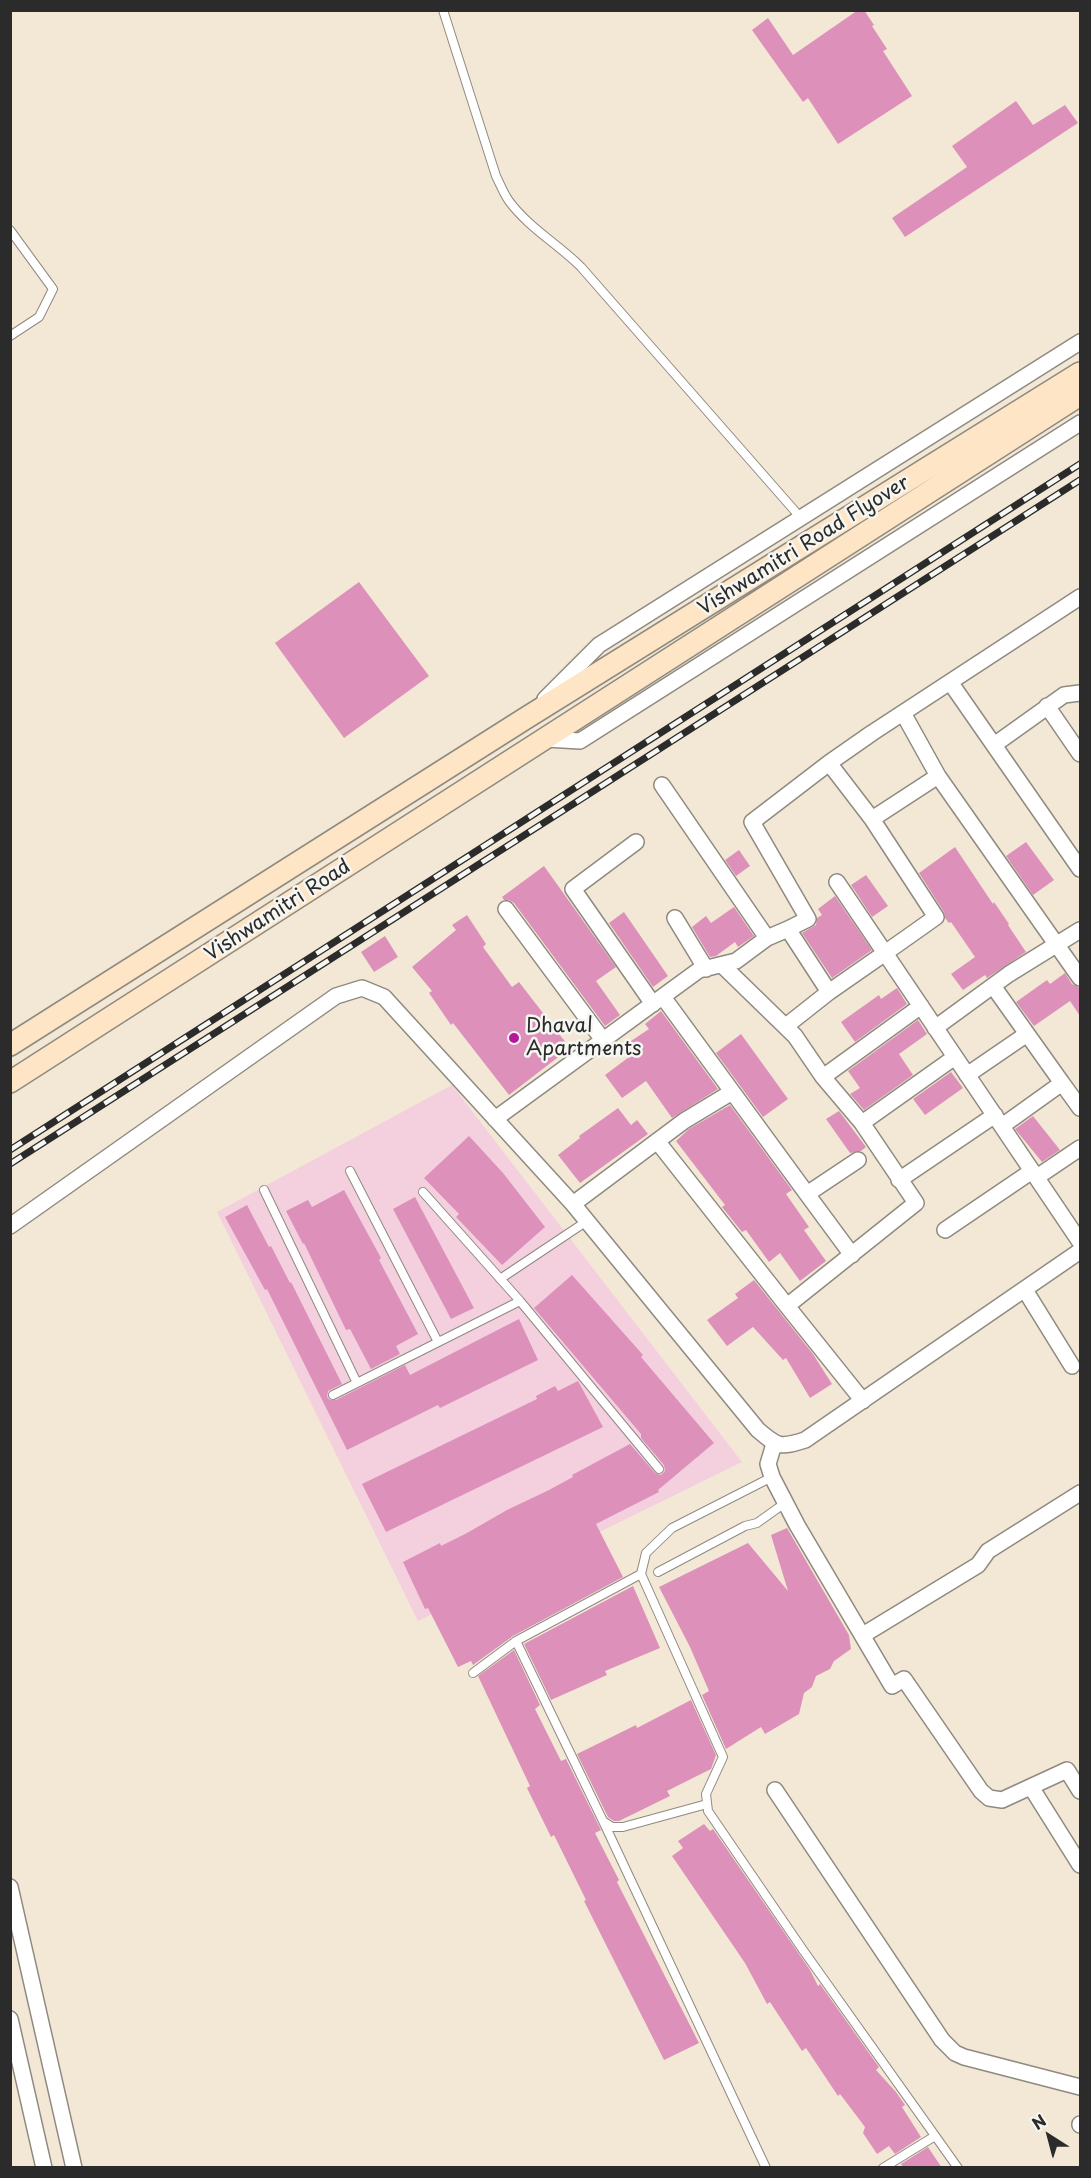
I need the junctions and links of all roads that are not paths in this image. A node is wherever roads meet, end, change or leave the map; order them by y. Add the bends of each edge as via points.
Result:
1 (443, 10) edge
2 (10, 230) edge
3 (10, 336) edge
4 (1080, 342) edge
5 (1080, 373) edge
6 (1080, 395) edge
7 (1080, 423) edge
8 (802, 519) junction
9 (1080, 597) edge
10 (950, 682) junction
11 (1080, 693) edge
12 (1047, 706) junction
13 (903, 713) junction
14 (526, 718) junction
15 (546, 740) junction
16 (994, 745) junction
17 (1080, 754) edge
18 (829, 763) junction
19 (938, 776) junction
20 (662, 785) dead end
21 (872, 819) junction
22 (636, 842) dead end
23 (1080, 869) edge
24 (837, 882) dead end
25 (506, 909) dead end
26 (675, 918) dead end
27 (788, 929) junction
28 (1080, 930) edge
29 (767, 938) junction
30 (1056, 944) junction
31 (885, 953) junction
32 (714, 967) junction
33 (1080, 978) edge
34 (993, 986) junction
35 (830, 992) junction
36 (658, 1000) junction
37 (921, 1006) junction
38 (786, 1026) junction
39 (936, 1028) junction
40 (1027, 1034) junction
41 (603, 1040) junction
42 (10, 1045) edge
43 (955, 1057) junction
44 (967, 1075) junction
45 (823, 1077) junction
46 (10, 1082) edge
47 (1062, 1083) junction
48 (732, 1092) junction
49 (1080, 1108) edge
50 (495, 1119) junction
51 (998, 1121) junction
52 (862, 1123) junction
53 (657, 1141) junction
54 (1080, 1148) edge
55 (858, 1160) dead end
56 (350, 1171) dead end
57 (1035, 1174) junction
58 (899, 1180) junction
59 (264, 1190) dead end
60 (423, 1192) dead end
61 (807, 1194) junction
62 (573, 1204) junction
63 (587, 1221) junction
64 (10, 1226) edge
65 (945, 1230) dead end
66 (1080, 1242) edge
67 (1080, 1251) edge
68 (852, 1256) junction
69 (500, 1279) junction
70 (1025, 1290) junction
71 (519, 1301) junction
72 (787, 1306) junction
73 (438, 1342) junction
74 (1072, 1366) dead end
75 (357, 1383) junction
76 (333, 1395) dead end
77 (863, 1401) junction
78 (774, 1444) junction
79 (659, 1469) dead end
80 (772, 1477) junction
81 (1080, 1493) edge
82 (785, 1503) junction
83 (658, 1572) dead end
84 (641, 1575) junction
85 (863, 1635) junction
86 (516, 1641) junction
87 (473, 1673) dead end
88 (1031, 1787) junction
89 (775, 1790) dead end
90 (1080, 1791) edge
91 (707, 1804) junction
92 (603, 1821) junction
93 (1080, 1865) edge
94 (10, 1887) edge
95 (10, 2019) edge
96 (1080, 2087) edge
97 (935, 2136) junction
98 (44, 2168) edge
99 (74, 2168) edge
100 (765, 2168) edge
101 (883, 2168) edge
102 (958, 2168) edge

1 - 8 lane via 496,176 509,201 581,267
2 - 3 lane via 53,289 39,317
4 - 8 street
5 - 14 main road, Vishwamitri Road Flyover
6 - 15 main road, Vishwamitri Road Flyover
7 - 15 street via 580,741
8 - 14 street via 599,645
9 - 10 street
10 - 13 street
10 - 16 street
11 - 12 street via 1064,694
12 - 16 street
12 - 17 street
13 - 18 street
13 - 19 street
14 - 42 main road, Vishwamitri Road
15 - 46 main road, Vishwamitri Road
16 - 23 street
18 - 21 street
18 - 27 street via 752,822 808,919
19 - 21 street
19 - 30 street
20 - 29 street
21 - 31 street via 936,916
22 - 36 street via 573,889
24 - 31 street
25 - 41 street
26 - 32 street
27 - 29 street
27 - 35 street
28 - 30 street
29 - 32 street via 736,961
30 - 33 street
30 - 34 street
31 - 35 street
31 - 37 street
32 - 36 street via 699,970
32 - 38 street
34 - 39 street
34 - 40 street
35 - 38 street
36 - 41 street
36 - 48 street
37 - 39 street
37 - 45 street
38 - 45 street
39 - 43 street
40 - 44 street
40 - 47 street
41 - 50 street
43 - 44 street
43 - 52 street
44 - 51 street
45 - 52 street
47 - 49 street
47 - 51 street
48 - 53 street
48 - 61 street
50 - 62 street
50 - 64 street via 384,997 362,988 336,996
51 - 57 street
51 - 58 street
52 - 58 street
53 - 62 street
53 - 72 street
54 - 57 street
55 - 61 street
56 - 73 lane
57 - 65 street
57 - 66 street
58 - 68 street via 916,1203
59 - 75 lane
60 - 69 lane
61 - 68 street
62 - 63 street
63 - 69 lane
63 - 78 street via 758,1430
67 - 70 street
68 - 72 street
69 - 71 lane
70 - 74 street
70 - 77 street
71 - 73 lane
71 - 79 lane
72 - 77 street
73 - 75 lane
75 - 76 lane
77 - 78 street via 805,1440
78 - 80 street via 768,1464
80 - 82 street
80 - 84 lane via 672,1528 646,1553
81 - 85 street via 988,1551 978,1565
82 - 83 lane via 757,1522
82 - 85 street
84 - 86 lane
84 - 91 lane via 723,1757 706,1794
85 - 88 street via 892,1686 904,1679 981,1791 989,1798 1002,1800
86 - 87 lane
86 - 92 lane
88 - 90 street via 1067,1770
88 - 93 street
89 - 96 street via 949,2047 964,2057
91 - 92 lane via 623,1827 612,1827
91 - 97 lane via 708,1811 803,1950
92 - 100 lane
94 - 99 street
95 - 98 street
97 - 101 lane
97 - 102 lane

